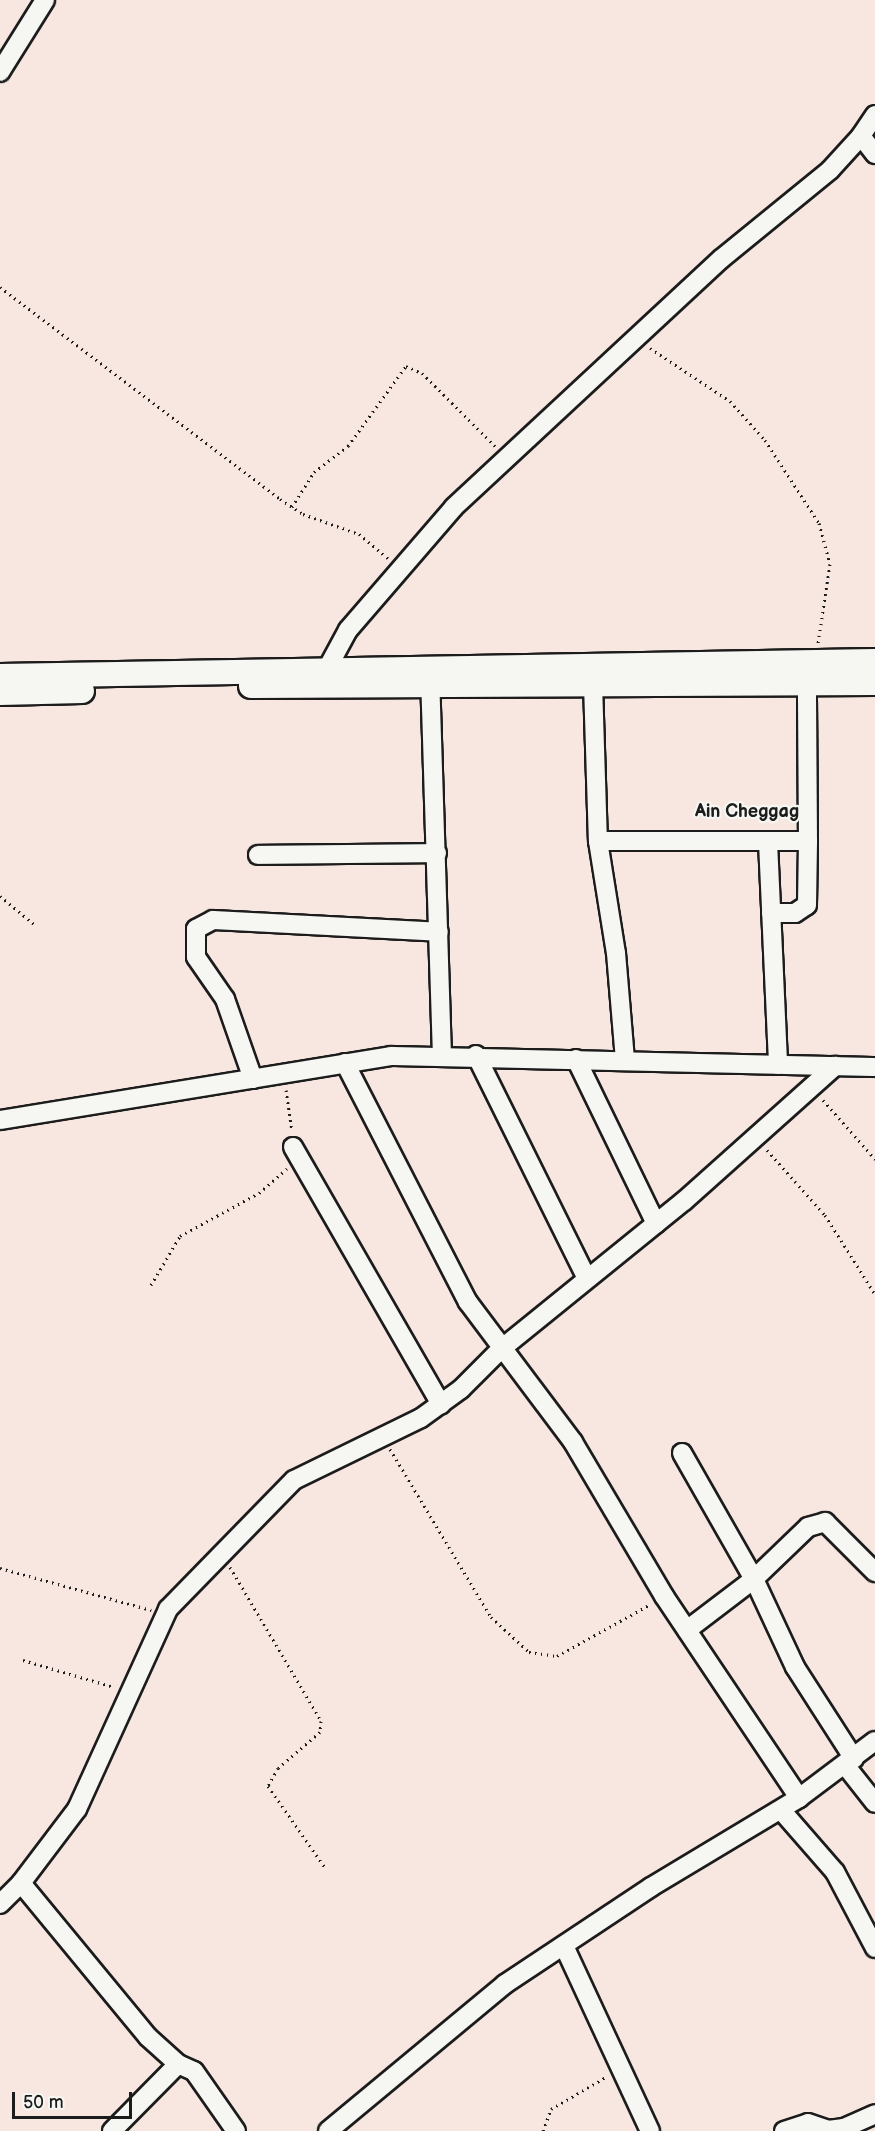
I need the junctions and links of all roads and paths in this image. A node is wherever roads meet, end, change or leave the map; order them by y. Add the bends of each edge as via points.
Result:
1 (45, 0) edge
2 (0, 72) edge
3 (875, 115) edge
4 (861, 136) junction
5 (875, 154) edge
6 (0, 287) edge
7 (635, 338) junction
8 (508, 459) junction
9 (292, 507) junction
10 (401, 570) junction
11 (815, 660) junction
12 (875, 661) edge
13 (328, 667) junction
14 (430, 674) junction
15 (0, 676) edge
16 (875, 682) edge
17 (807, 683) junction
18 (593, 684) junction
19 (0, 693) edge
20 (598, 841) junction
21 (808, 841) junction
22 (768, 842) junction
23 (437, 853) junction
24 (258, 855) dead end
25 (0, 896) edge
26 (771, 914) junction
27 (34, 925) dead end
28 (439, 932) junction
29 (442, 1054) junction
30 (476, 1055) junction
31 (576, 1059) junction
32 (625, 1061) junction
33 (345, 1063) junction
34 (778, 1065) junction
35 (836, 1066) junction
36 (875, 1067) edge
37 (284, 1072) junction
38 (253, 1079) junction
39 (812, 1087) junction
40 (0, 1120) edge
41 (754, 1137) junction
42 (293, 1148) junction
43 (875, 1159) edge
44 (656, 1224) junction
45 (586, 1276) junction
46 (151, 1285) dead end
47 (875, 1294) edge
48 (501, 1349) junction
49 (441, 1404) junction
50 (381, 1435) junction
51 (682, 1453) dead end
52 (221, 1555) junction
53 (0, 1568) edge
54 (875, 1572) edge
55 (754, 1579) junction
56 (664, 1596) junction
57 (165, 1614) junction
58 (687, 1630) junction
59 (23, 1660) dead end
60 (130, 1693) junction
61 (875, 1740) edge
62 (849, 1762) junction
63 (799, 1798) junction
64 (875, 1803) edge
65 (780, 1810) junction
66 (324, 1866) dead end
67 (21, 1883) junction
68 (0, 1904) edge
69 (868, 1919) edge
70 (565, 1948) junction
71 (875, 1948) edge
72 (178, 2064) junction
73 (618, 2071) junction
74 (875, 2114) edge
75 (112, 2131) edge
76 (236, 2131) edge
77 (328, 2131) edge
78 (543, 2131) edge
79 (650, 2131) edge
80 (784, 2131) edge

1 - 2 street
3 - 4 street
4 - 5 street
4 - 7 street via 830,170
6 - 9 path
7 - 8 street
7 - 11 path via 730,400 765,440 819,523 830,564
8 - 9 path via 422,373 406,366 348,446 314,472
8 - 10 street via 454,507
9 - 10 path via 359,534
10 - 13 street via 348,630
11 - 12 street
11 - 14 street
13 - 14 street
13 - 15 street
14 - 18 street
14 - 19 street
14 - 23 street
16 - 17 street
17 - 18 street
17 - 21 street
18 - 20 street
20 - 22 street
20 - 32 street via 616,954
21 - 22 street
21 - 26 street via 807,905 795,913
22 - 26 street
23 - 24 street
23 - 28 street
25 - 27 path
26 - 34 street
28 - 29 street
28 - 38 street via 213,920 196,929 196,957 225,999
29 - 30 street
29 - 33 street
30 - 31 street
30 - 45 street
31 - 32 street
31 - 44 street
32 - 34 street
33 - 37 street
33 - 48 street via 468,1302
34 - 35 street
35 - 36 street
35 - 39 street
37 - 38 street
37 - 42 path
38 - 40 street
39 - 41 street
39 - 43 path
41 - 44 street
41 - 47 path via 825,1215
42 - 46 path via 287,1169 269,1186 180,1236
42 - 49 street
44 - 45 street
45 - 48 street
48 - 49 street
48 - 56 street via 573,1442
49 - 50 street
50 - 52 street via 297,1477
50 - 56 path via 491,1617 529,1652 549,1658 579,1647
51 - 55 street
52 - 57 street
52 - 66 path via 321,1721 320,1732 278,1768 268,1786
53 - 57 path
54 - 55 street via 825,1522 808,1527
55 - 58 street
55 - 62 street via 795,1667
56 - 58 street
57 - 60 street
58 - 63 street
59 - 60 path
60 - 67 street via 77,1809
61 - 62 street
62 - 63 street
62 - 64 street
63 - 65 street
65 - 69 street via 835,1872
65 - 70 street via 642,1892
67 - 68 street
67 - 72 street via 148,2037
69 - 71 street
70 - 73 street
70 - 77 street via 505,1984
72 - 75 street
72 - 76 street via 194,2071
73 - 78 path via 551,2109
73 - 79 street
74 - 80 street via 844,2128 828,2130 808,2123

